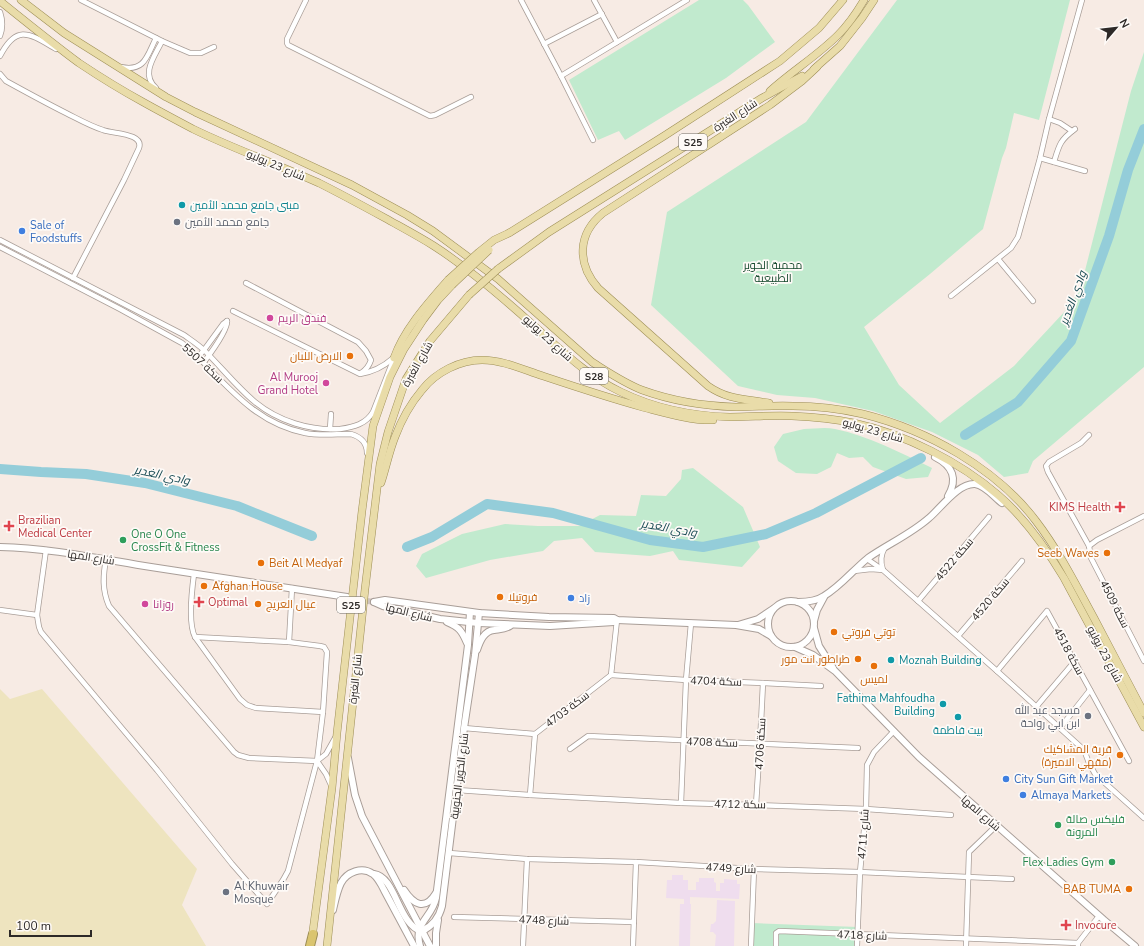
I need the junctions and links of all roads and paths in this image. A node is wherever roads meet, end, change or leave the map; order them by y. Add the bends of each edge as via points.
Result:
1 (21, 0) edge
2 (81, 0) edge
3 (306, 0) edge
4 (521, 0) edge
5 (594, 0) edge
6 (686, 0) edge
7 (843, 0) edge
8 (864, 0) edge
9 (874, 0) edge
10 (1082, 0) edge
11 (0, 2) edge
12 (0, 12) edge
13 (602, 14) junction
14 (0, 36) edge
15 (156, 38) junction
16 (162, 41) junction
17 (617, 42) junction
18 (544, 44) junction
19 (214, 47) dead end
20 (0, 56) edge
21 (80, 63) junction
22 (115, 66) junction
23 (817, 67) junction
24 (0, 74) edge
25 (561, 76) junction
26 (0, 81) edge
27 (6, 81) junction
28 (166, 97) junction
29 (471, 97) dead end
30 (762, 98) junction
31 (1049, 119) junction
32 (593, 140) dead end
33 (1040, 158) junction
34 (1054, 162) junction
35 (1085, 171) dead end
36 (0, 240) edge
37 (0, 247) edge
38 (998, 259) junction
39 (73, 278) junction
40 (450, 282) junction
41 (246, 283) dead end
42 (951, 296) dead end
43 (1033, 301) dead end
44 (233, 310) dead end
45 (204, 350) junction
46 (209, 355) junction
47 (198, 357) junction
48 (394, 358) junction
49 (204, 362) junction
50 (360, 374) junction
51 (793, 406) junction
52 (331, 414) dead end
53 (728, 417) junction
54 (330, 429) junction
55 (1089, 435) dead end
56 (900, 437) junction
57 (367, 464) junction
58 (375, 498) junction
59 (944, 503) junction
60 (1144, 516) edge
61 (989, 517) dead end
62 (1032, 531) junction
63 (1089, 546) junction
64 (0, 547) edge
65 (885, 547) junction
66 (46, 550) junction
67 (106, 559) junction
68 (867, 559) junction
69 (1022, 561) dead end
70 (883, 570) junction
71 (854, 571) junction
72 (194, 574) junction
73 (292, 588) junction
74 (824, 597) junction
75 (347, 598) tunnel mouth
76 (918, 601) junction
77 (798, 602) junction
78 (774, 609) junction
79 (0, 610) edge
80 (470, 612) junction
81 (479, 613) junction
82 (37, 615) junction
83 (440, 619) junction
84 (617, 620) junction
85 (470, 622) junction
86 (478, 623) junction
87 (691, 623) junction
88 (511, 625) junction
89 (736, 625) junction
90 (814, 625) junction
91 (771, 636) junction
92 (958, 636) junction
93 (195, 638) junction
94 (289, 642) junction
95 (468, 645) junction
96 (795, 647) junction
97 (475, 655) junction
98 (1075, 661) junction
99 (1144, 661) edge
100 (835, 671) junction
101 (997, 671) junction
102 (612, 675) junction
103 (686, 680) junction
104 (763, 682) junction
105 (821, 686) dead end
106 (1090, 690) junction
107 (1036, 707) junction
108 (323, 712) junction
109 (1144, 713) edge
110 (1144, 727) edge
111 (464, 728) junction
112 (1060, 728) junction
113 (894, 731) junction
114 (337, 733) junction
115 (535, 734) junction
116 (683, 741) junction
117 (760, 743) junction
118 (858, 748) dead end
119 (570, 749) dead end
120 (348, 754) junction
121 (1129, 760) dead end
122 (317, 761) junction
123 (332, 788) junction
124 (457, 790) junction
125 (530, 796) junction
126 (681, 803) junction
127 (756, 804) junction
128 (866, 809) junction
129 (951, 815) dead end
130 (1144, 818) edge
131 (996, 826) junction
132 (377, 846) junction
133 (449, 853) junction
134 (527, 859) junction
135 (636, 862) junction
136 (754, 869) junction
137 (860, 872) junction
138 (372, 874) junction
139 (968, 877) junction
140 (1012, 879) dead end
141 (437, 887) junction
142 (439, 916) junction
143 (1099, 916) junction
144 (454, 917) dead end
145 (524, 919) junction
146 (634, 922) junction
147 (329, 925) junction
148 (420, 929) junction
149 (313, 934) joint
150 (858, 935) junction
151 (967, 939) junction
152 (1078, 945) edge
153 (311, 946) edge
154 (327, 946) edge
155 (414, 946) edge
156 (420, 946) edge
157 (430, 946) edge
158 (436, 946) edge
159 (522, 946) edge
160 (633, 946) edge
161 (752, 946) edge
162 (776, 946) edge
163 (857, 946) edge
164 (966, 946) edge
165 (1135, 946) edge

1 - 22 main road, شارع 23 يوليو / S28 via 64,33
2 - 15 street
3 - 29 street via 287,39 288,45 430,116
4 - 18 street
5 - 13 street
6 - 17 street
7 - 40 main road, شارع الغبرة / S25, bridge via 819,28 780,61 509,233
8 - 30 main road via 839,34
9 - 23 main road, شارع الغبرة / S25 via 852,32
10 - 31 street
11 - 21 main road, شارع 23 يوليو / S28
12 - 14 street
13 - 17 street
13 - 18 street
15 - 16 street
15 - 22 street via 140,66 130,69
16 - 19 street via 195,54
16 - 28 street via 149,66 148,76 153,86
17 - 25 street
18 - 25 street
20 - 21 street via 12,39 27,34
21 - 53 main road, شارع 23 يوليو / S28 via 191,128 321,184 435,247 514,308 600,381 641,401 660,407
22 - 28 main road, شارع 23 يوليو / S28
23 - 30 main road, شارع الغبرة / S25
23 - 51 main road via 770,106 603,213 588,232 583,249 588,274 598,288 708,386 731,398
24 - 27 street
25 - 32 street
26 - 27 street
27 - 39 street via 92,126 139,140 139,148 124,180
28 - 51 main road, شارع 23 يوليو / S28 via 352,185 433,231 498,279 592,362 641,390 686,402 709,405
30 - 58 main road, شارع الغبرة / S25, bridge via 549,232 498,269 469,295 430,341 406,379 388,432
31 - 33 street
31 - 34 street via 1073,130 1060,143
33 - 34 street
33 - 38 street via 1018,237 1011,248
34 - 35 street
36 - 39 street, سكة 5507
37 - 47 street, سكة 5507 via 173,337
38 - 42 street
38 - 43 street
39 - 45 street, سكة 5507 via 173,328
40 - 48 main road via 432,298 415,321
40 - 57 main road, شارع الغبرة / S25 via 404,349 390,377 373,426
41 - 50 street via 358,342 371,360
44 - 50 street
45 - 46 street, سكة 5507
45 - 46 street via 227,321 227,327
45 - 47 street
46 - 49 street
46 - 54 street, سكة 5507 via 266,410 303,426
47 - 49 street, سكة 5507
48 - 50 street via 380,368
48 - 54 street, سكة 5507 via 369,418 347,428
49 - 57 street, سكة 5507 via 253,410 278,425 306,433 351,434 359,438 366,445
51 - 109 main road, شارع 23 يوليو / S28 via 863,414 927,437 957,453 1001,484 1035,520 1071,575
52 - 54 street
53 - 56 main road, شارع 23 يوليو / S28 via 792,416 827,419 854,423
53 - 58 main road via 711,420 659,412 503,363 470,361 439,374 416,397 395,437
55 - 63 street, سكة 4509 via 1046,466
56 - 59 street via 941,460 949,468 954,482
56 - 62 main road, شارع 23 يوليو / S28 via 935,452 976,478 1016,512
57 - 114 main road, شارع الغبرة / S25
58 - 120 main road, شارع الغبرة / S25
59 - 62 street via 966,485 981,486
59 - 65 street via 919,526
60 - 63 street
61 - 76 street, سكة 4522
62 - 110 main road, شارع 23 يوليو / S28 via 1064,578
63 - 99 street, سكة 4509 via 1091,558
64 - 66 street, شارع المها
65 - 68 street
65 - 70 street via 881,558
66 - 67 street, شارع المها
66 - 82 street
67 - 72 street, شارع المها
67 - 122 street via 103,576 109,606 234,752 249,758
68 - 70 street
68 - 71 street
69 - 92 street, سكة 4520
70 - 71 street
70 - 76 street
71 - 74 street
72 - 73 street, شارع المها
72 - 93 street via 191,628
73 - 75 street, شارع المها
73 - 94 street
74 - 77 street
74 - 90 street via 817,610
76 - 92 street
77 - 78 street via 785,602
77 - 90 street via 809,610
78 - 89 street, شارع المها via 758,619
78 - 91 street via 768,622
79 - 82 street
80 - 81 street, شارع المها
80 - 83 street, شارع المها via 385,600 374,602
80 - 85 street, شارع الخوير الجنوبية
81 - 84 street, شارع المها
81 - 86 street, شارع الخوير الجنوبية
82 - 122 street via 41,632 267,904 288,871
83 - 85 street, شارع المها
83 - 95 street via 457,627
84 - 87 street, شارع المها
84 - 88 street, شارع المها via 550,626
84 - 102 street
85 - 86 street, شارع المها
85 - 95 street, شارع الخوير الجنوبية
86 - 88 street, شارع المها
86 - 97 street, شارع الخوير الجنوبية
87 - 89 street, شارع المها
87 - 103 street
88 - 97 street via 486,633
89 - 91 street, شارع المها via 759,629
90 - 96 street via 805,642
90 - 100 street, شارع المها via 819,646
91 - 96 street via 779,644
92 - 101 street
93 - 94 street
93 - 108 street via 240,699 251,707
94 - 108 street via 326,649 328,655
95 - 141 street, شارع الخوير الجنوبية
96 - 100 street, شارع المها via 813,655
97 - 111 street, شارع الخوير الجنوبية
98 - 101 street, سكة 4518 via 1047,611
98 - 106 street, سكة 4518
98 - 107 street
100 - 113 street, شارع المها
101 - 107 street
102 - 103 street, سكة 4704
102 - 115 street, 4703 سكة
103 - 104 street, سكة 4704
103 - 116 street
104 - 105 street, سكة 4704
104 - 117 street, 4706 سكة
106 - 112 street
106 - 121 street, سكة 4518
107 - 112 street
108 - 122 street
111 - 115 street, 4703 سكة
111 - 124 street, شارع الخوير الجنوبية
112 - 130 street via 1084,750 1095,774
113 - 128 street, 4711 شارع via 874,752 867,765
113 - 131 street, شارع المها
114 - 122 street via 330,749
114 - 123 main road, شارع الغبرة / S25
115 - 125 street
116 - 117 street, سكة 4708
116 - 119 street, سكة 4708 via 588,736
116 - 126 street
117 - 118 street, سكة 4708
117 - 127 street, 4706 سكة
120 - 132 street via 358,806
120 - 147 main road, شارع الغبرة / S25
122 - 123 street
123 - 149 main road, شارع الغبرة / S25
124 - 125 street, سكة 4712
124 - 133 street, شارع الخوير الجنوبية
125 - 126 street, سكة 4712
126 - 127 street, سكة 4712
127 - 128 street, سكة 4712
128 - 129 street, سكة 4712
128 - 137 street, 4711 شارع
131 - 139 street via 969,852
131 - 143 street, شارع المها
132 - 141 street via 412,901 418,904 428,902 436,893
132 - 148 street
133 - 134 street, 4749 شارع
133 - 142 street, شارع الخوير الجنوبية
134 - 135 street, 4749 شارع
134 - 145 street
135 - 136 street, 4749 شارع
135 - 146 street
136 - 137 street, 4749 شارع
136 - 161 street
137 - 139 street, 4749 شارع
137 - 150 street, 4711 شارع
138 - 147 street via 362,870 344,879
138 - 148 street via 380,876 385,881 406,918 412,926
138 - 155 street via 384,890
139 - 140 street, 4749 شارع
139 - 151 street
141 - 148 street, شارع الخوير الجنوبية via 434,906
142 - 148 street via 432,925
142 - 158 street, شارع الخوير الجنوبية
143 - 152 street
143 - 165 street, شارع المها
144 - 145 street, 4748 شارع
145 - 146 street, 4748 شارع
145 - 159 street
146 - 160 street
147 - 154 main road, شارع الغبرة / S25
148 - 156 street
148 - 157 street
149 - 153 highway
150 - 151 street, 4718 شارع
150 - 162 street, 4718 شارع via 779,931 776,933
150 - 163 street, 4711 شارع
151 - 152 street, 4718 شارع
151 - 164 street

